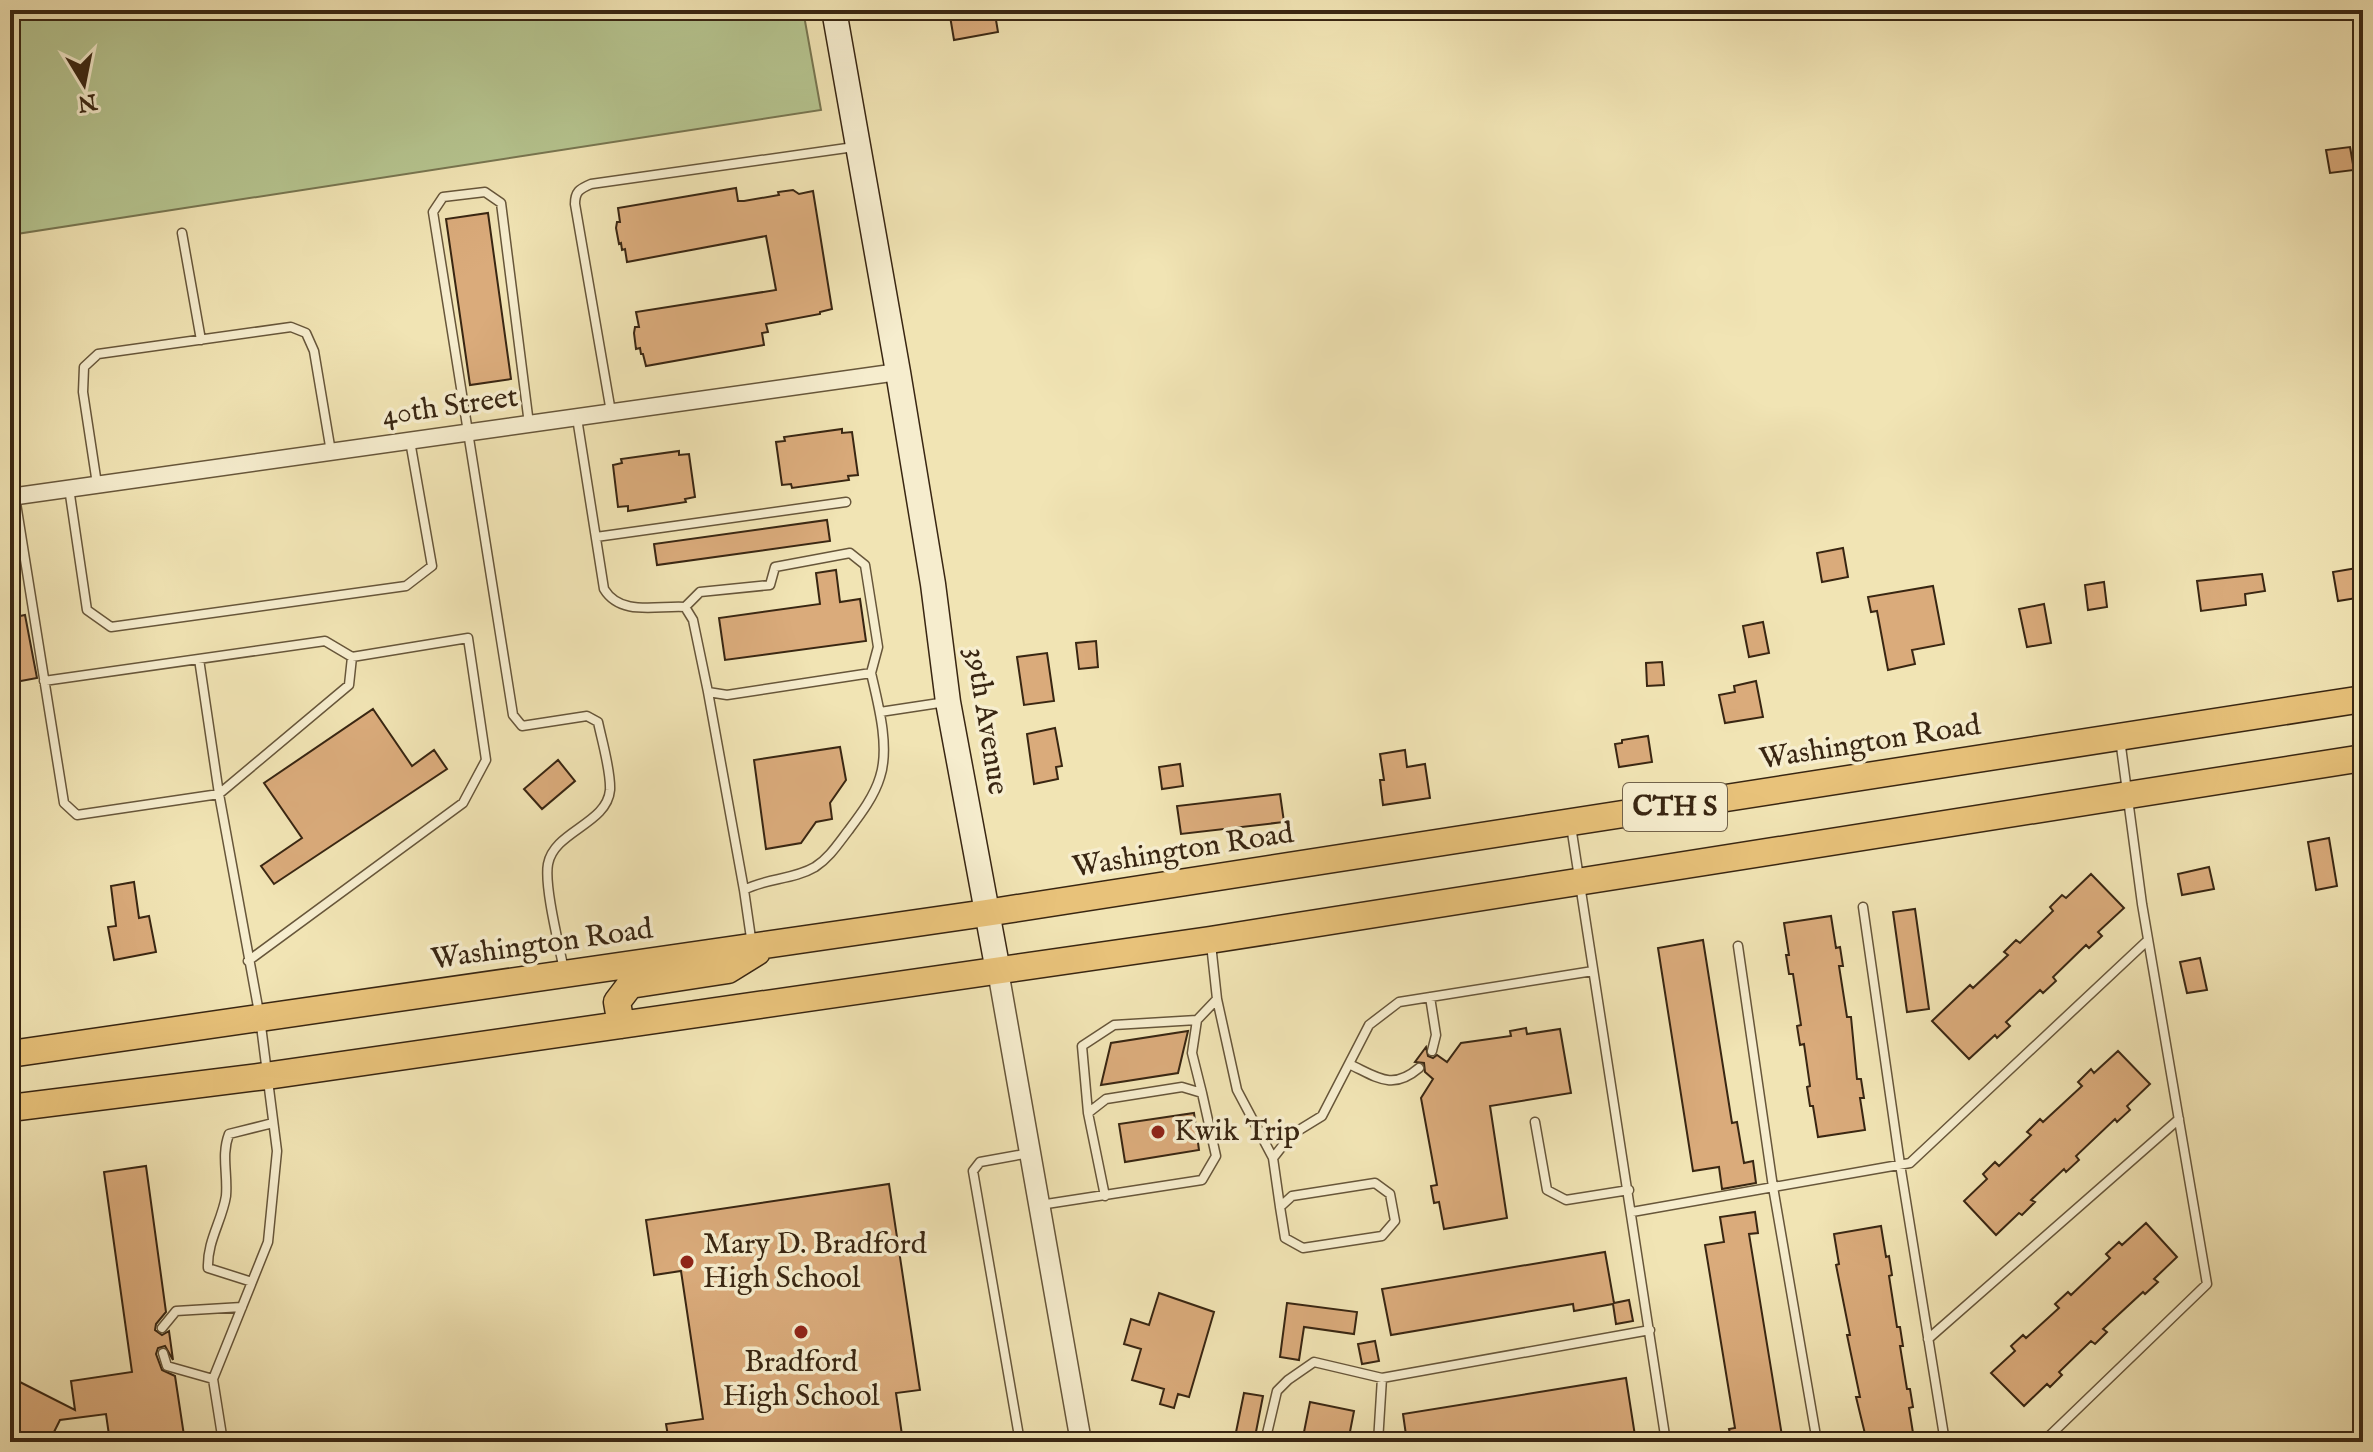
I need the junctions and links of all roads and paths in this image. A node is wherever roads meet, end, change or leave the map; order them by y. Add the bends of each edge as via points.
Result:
1 (834, 10) edge
2 (858, 147) junction
3 (182, 233) dead end
4 (201, 340) junction
5 (898, 372) junction
6 (611, 412) junction
7 (577, 417) junction
8 (529, 424) junction
9 (469, 432) junction
10 (410, 440) junction
11 (331, 452) junction
12 (97, 484) junction
13 (69, 488) junction
14 (12, 496) edge
15 (846, 502) dead end
16 (596, 537) junction
17 (685, 607) junction
18 (352, 657) junction
19 (199, 659) junction
20 (871, 673) junction
21 (44, 681) junction
22 (708, 692) junction
23 (2363, 699) edge
24 (948, 702) junction
25 (880, 712) junction
26 (2119, 735) junction
27 (2363, 758) edge
28 (219, 794) junction
29 (2127, 794) junction
30 (1571, 823) junction
31 (1579, 883) junction
32 (744, 890) junction
33 (1863, 907) dead end
34 (986, 913) junction
35 (1210, 940) junction
36 (2148, 940) junction
37 (761, 946) junction
38 (1738, 946) dead end
39 (248, 961) junction
40 (998, 971) junction
41 (1593, 971) junction
42 (565, 974) junction
43 (1430, 997) junction
44 (1217, 999) junction
45 (260, 1018) junction
46 (1197, 1020) junction
47 (621, 1025) junction
48 (1432, 1051) dead end
49 (10, 1054) edge
50 (1349, 1064) junction
51 (1419, 1068) dead end
52 (266, 1076) junction
53 (1202, 1093) junction
54 (10, 1108) edge
55 (1088, 1113) junction
56 (2179, 1119) junction
57 (1535, 1122) dead end
58 (273, 1123) junction
59 (1031, 1153) junction
60 (1273, 1158) junction
61 (1900, 1164) junction
62 (1773, 1187) junction
63 (1629, 1190) junction
64 (1105, 1196) junction
65 (1039, 1205) junction
66 (1280, 1207) junction
67 (1632, 1212) junction
68 (252, 1282) junction
69 (242, 1307) junction
70 (162, 1328) dead end
71 (1650, 1330) junction
72 (1928, 1339) junction
73 (163, 1353) dead end
74 (1382, 1378) junction
75 (213, 1379) junction
76 (223, 1442) edge
77 (1020, 1442) edge
78 (1081, 1442) edge
79 (1265, 1442) edge
80 (1378, 1442) edge
81 (1666, 1442) edge
82 (1817, 1442) edge
83 (1945, 1442) edge
84 (2043, 1442) edge

1 - 2 main road, 39th Avenue
2 - 5 main road, 39th Avenue
2 - 6 lane via 580,188 575,204
3 - 4 lane
4 - 11 lane via 291,327 306,333 314,351
4 - 12 lane via 98,354 84,367
5 - 6 street, 40th Street
5 - 24 main road, 39th Avenue
6 - 7 street, 40th Street
7 - 8 street, 40th Street
7 - 16 lane
8 - 9 street, 40th Street
8 - 9 lane via 501,203 485,192 443,197 433,212
9 - 10 street, 40th Street
9 - 42 lane via 513,715 522,726 587,716 598,722 610,789 606,804 553,850 548,864
10 - 11 street, 40th Street
10 - 13 lane via 432,566 406,586 359,593 111,627 87,610
11 - 12 street, 40th Street
12 - 13 street, 40th Street
13 - 14 street, 40th Street
14 - 21 lane
15 - 16 lane
16 - 17 lane via 610,599 641,609
17 - 20 lane via 700,592 770,585 775,567 850,553 865,565 878,647
17 - 22 lane via 693,620
18 - 19 lane via 325,641
18 - 28 lane via 349,685
18 - 39 lane via 468,638 486,760 463,803
19 - 21 lane
19 - 28 lane
20 - 22 lane via 727,695
20 - 25 lane
21 - 28 lane via 64,803 77,815
22 - 32 lane
23 - 26 main road, Washington Road / CTH S
24 - 25 lane
24 - 34 main road, 39th Avenue
25 - 32 lane via 880,776 864,809 830,855 795,876
26 - 29 lane
26 - 30 main road, Washington Road / CTH S
27 - 29 main road, CTH S
28 - 39 lane
29 - 31 main road, CTH S
29 - 36 lane
30 - 31 lane
30 - 34 main road, Washington Road / CTH S
31 - 35 main road, CTH S
31 - 41 lane
32 - 37 lane
33 - 61 lane
34 - 37 main road, Washington Road
34 - 40 main road, 39th Avenue
35 - 40 main road, CTH S
35 - 44 lane
36 - 56 lane
36 - 61 lane via 1910,1163
37 - 42 main road, Washington Road
37 - 47 main road via 728,970 630,985 617,1002
38 - 62 lane
39 - 45 lane
40 - 47 main road
40 - 59 street, 39th Avenue
41 - 43 lane
41 - 63 lane
42 - 45 main road, Washington Road
43 - 48 lane via 1436,1035
43 - 50 lane via 1399,1002 1369,1025
44 - 46 lane
44 - 60 lane via 1237,1090
45 - 49 main road, Washington Road
45 - 52 lane
46 - 53 lane via 1192,1053
46 - 55 lane via 1114,1025 1082,1046
47 - 52 main road
50 - 51 lane via 1386,1081 1399,1081
50 - 60 lane via 1322,1116 1291,1135
52 - 54 main road
52 - 58 lane
53 - 55 lane via 1182,1087 1106,1099
53 - 64 lane via 1216,1156 1202,1180
55 - 64 lane
56 - 72 lane
56 - 84 lane via 2207,1284
57 - 63 lane via 1547,1190 1566,1200
58 - 68 lane via 277,1151 268,1242
58 - 68 lane via 229,1134 224,1148 226,1196 207,1252 208,1268
59 - 65 street, 39th Avenue
59 - 77 lane via 980,1162 973,1171
60 - 66 lane
61 - 62 lane
61 - 72 lane
62 - 67 lane
62 - 82 lane
63 - 67 lane
64 - 65 lane
65 - 78 street, 39th Avenue
66 - 66 lane via 1292,1196 1375,1183 1390,1194 1395,1221 1382,1236 1303,1248 1285,1238
67 - 71 lane
68 - 69 lane
69 - 70 lane via 176,1311
69 - 75 lane
71 - 74 lane
71 - 81 lane
72 - 83 lane
73 - 75 lane via 167,1366
74 - 79 lane via 1314,1362 1277,1391
74 - 80 lane
75 - 76 lane

